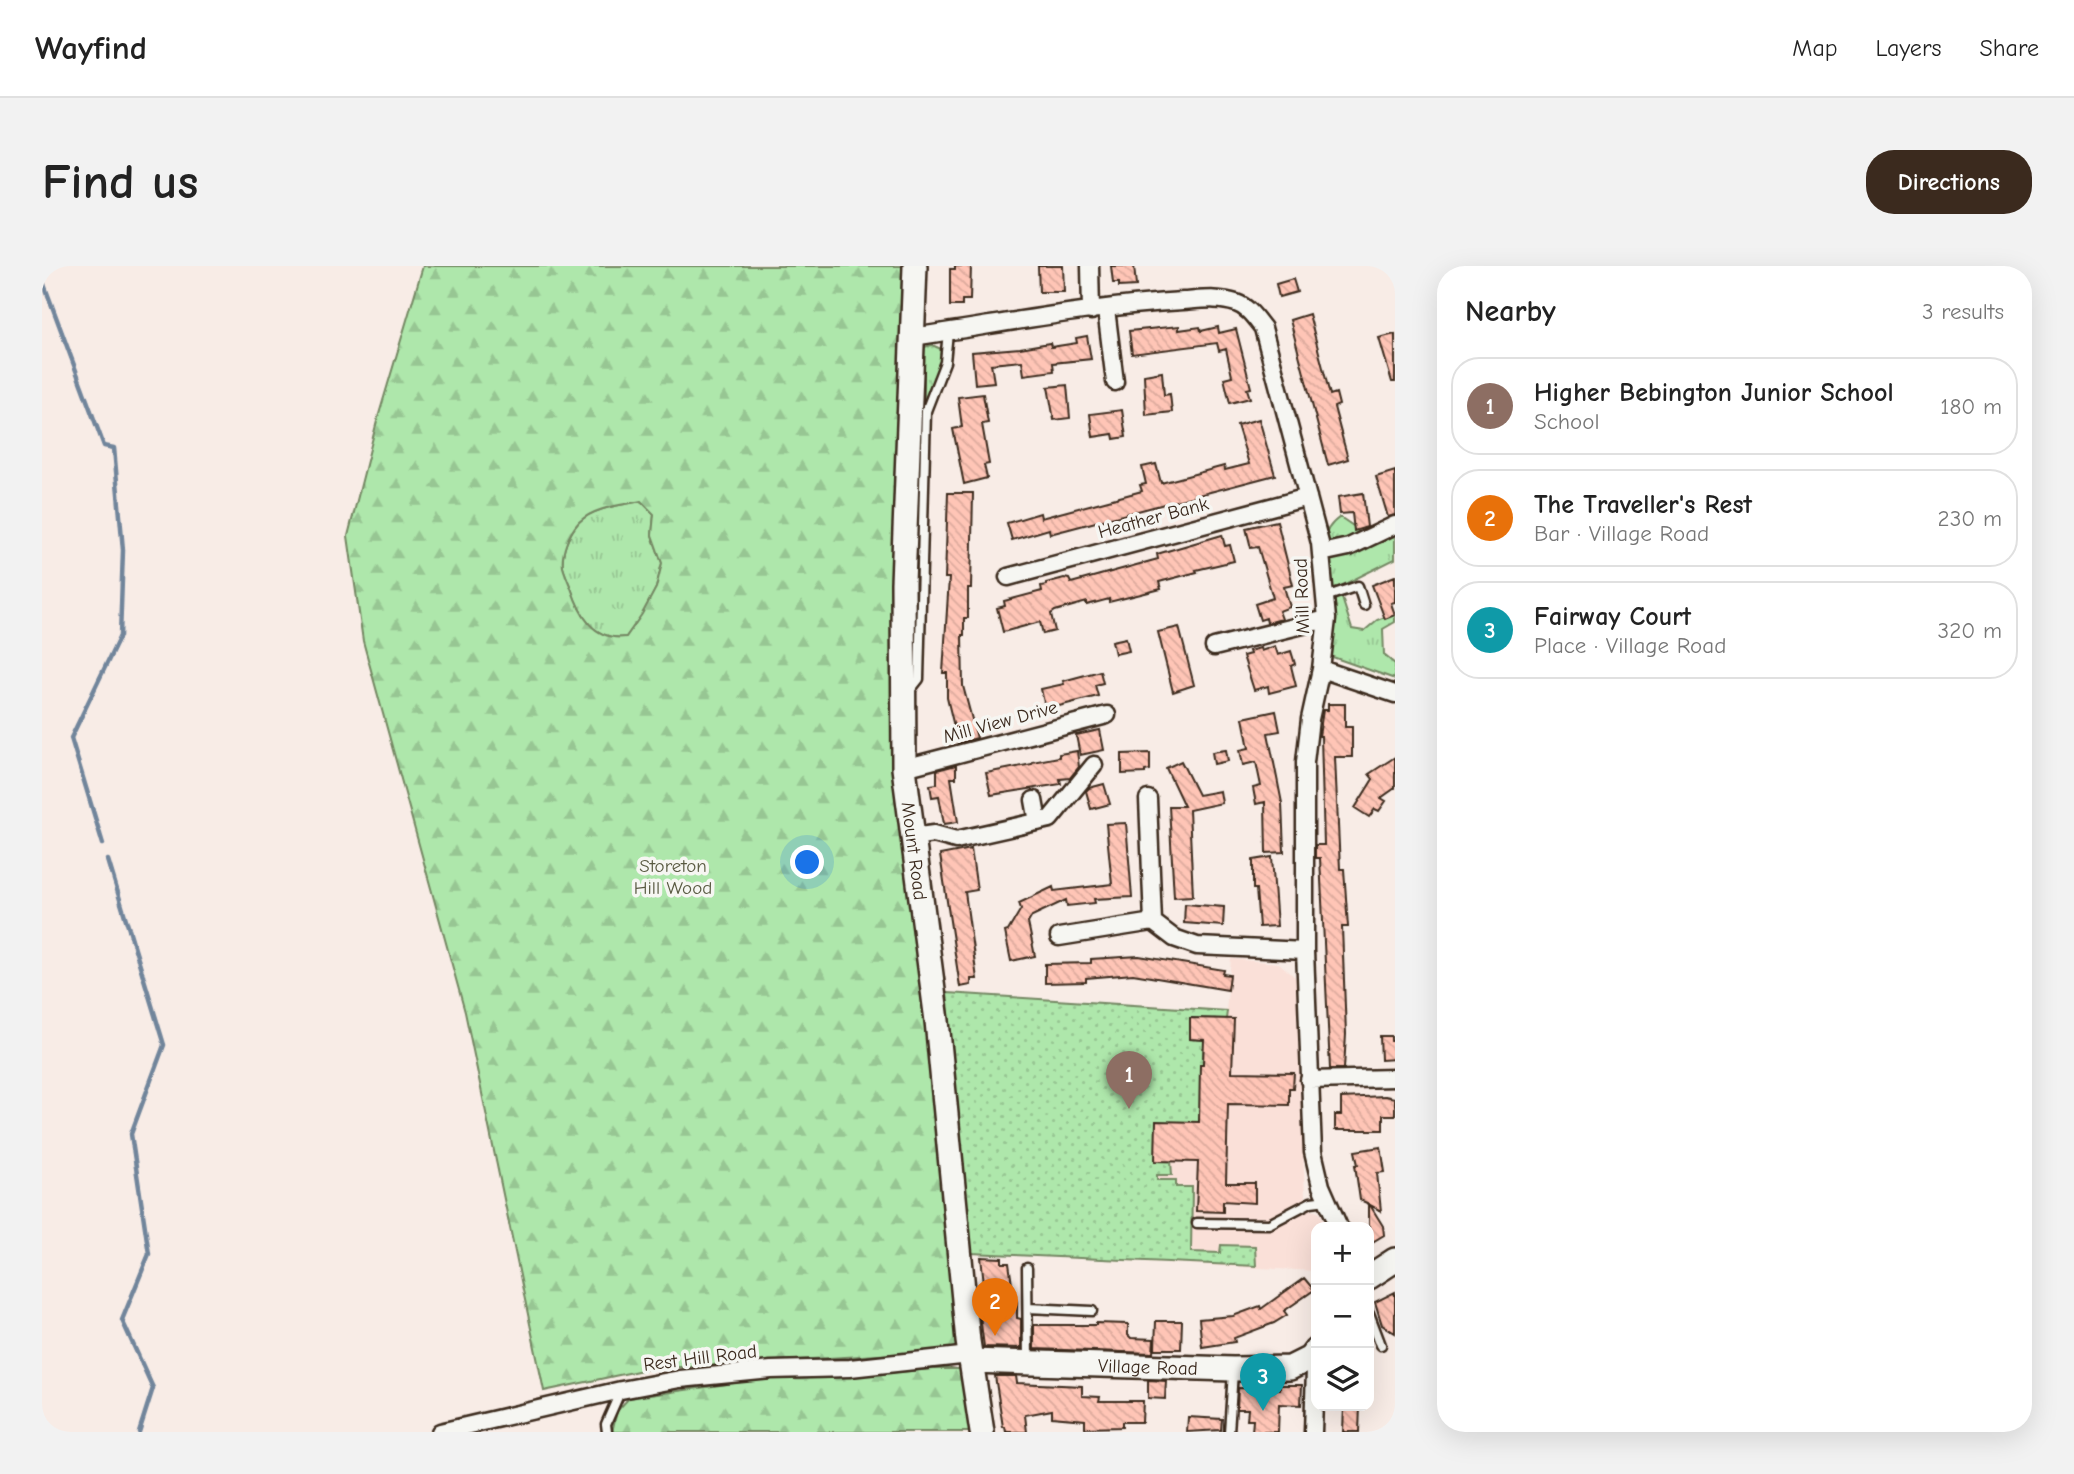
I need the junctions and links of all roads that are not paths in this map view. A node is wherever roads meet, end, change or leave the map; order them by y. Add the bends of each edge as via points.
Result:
1 (915, 266) edge
2 (1090, 266) edge
3 (1099, 310) junction
4 (948, 332) junction
5 (912, 337) junction
6 (1115, 382) dead end
7 (1308, 497) junction
8 (1395, 525) edge
9 (1321, 553) junction
10 (1008, 577) dead end
11 (1325, 597) junction
12 (1364, 605) dead end
13 (1327, 619) junction
14 (1214, 647) dead end
15 (1321, 669) junction
16 (1395, 694) edge
17 (902, 701) junction
18 (1107, 715) dead end
19 (1094, 765) dead end
20 (904, 768) junction
21 (1148, 799) dead end
22 (1034, 800) dead end
23 (1038, 822) junction
24 (912, 837) junction
25 (1153, 922) junction
26 (1059, 937) dead end
27 (1305, 951) junction
28 (1395, 1078) edge
29 (1309, 1080) junction
30 (1327, 1200) junction
31 (1337, 1222) edge
32 (1197, 1223) dead end
33 (1395, 1260) edge
34 (1027, 1268) dead end
35 (1374, 1272) edge
36 (1028, 1308) junction
37 (1092, 1311) dead end
38 (1374, 1326) edge
39 (1381, 1345) dead end
40 (1311, 1355) edge
41 (976, 1359) junction
42 (1028, 1362) junction
43 (1233, 1369) junction
44 (621, 1390) junction
45 (1314, 1411) edge
46 (440, 1432) edge
47 (607, 1432) edge
48 (982, 1432) edge
49 (1229, 1432) edge
50 (1313, 1432) edge

1 - 5 main road, Mount Road
2 - 3 street
3 - 4 street, Mill Road
3 - 6 street
3 - 7 street, Mill Road via 1220,299 1252,313 1263,328
4 - 5 street, Mill Road
4 - 17 lane via 945,362 926,411 919,679
5 - 17 main road, Mount Road
7 - 9 street, Mill Road
7 - 10 street, Heather Bank
8 - 9 street via 1349,547
9 - 11 street, Mill Road
11 - 12 lane via 1358,586
11 - 13 street, Mill Road
13 - 14 street
13 - 15 street, Mill Road
15 - 16 street
15 - 27 street, Mill Road via 1305,762
17 - 20 main road, Mount Road
18 - 20 street, Mill View Drive
19 - 23 street via 1050,819
20 - 24 main road, Mount Road
21 - 25 street
22 - 23 street
23 - 24 street via 956,840 934,834
24 - 41 main road, Mount Road
25 - 26 street
25 - 27 street via 1174,938 1197,946
27 - 29 street, Mill Road
28 - 29 street
29 - 30 street, Mill Road via 1313,1152
30 - 31 street, Mill Road
30 - 32 lane via 1311,1202 1269,1224
33 - 35 main road
34 - 36 lane
36 - 37 lane
36 - 42 lane
38 - 39 lane
40 - 43 main road, Village Road via 1290,1368
41 - 42 main road, Village Road
41 - 44 street, Rest Hill Road via 771,1370
41 - 48 main road, Mount Road
42 - 43 main road, Village Road
43 - 49 lane
44 - 46 street, Rest Hill Road
44 - 47 lane
45 - 50 street

